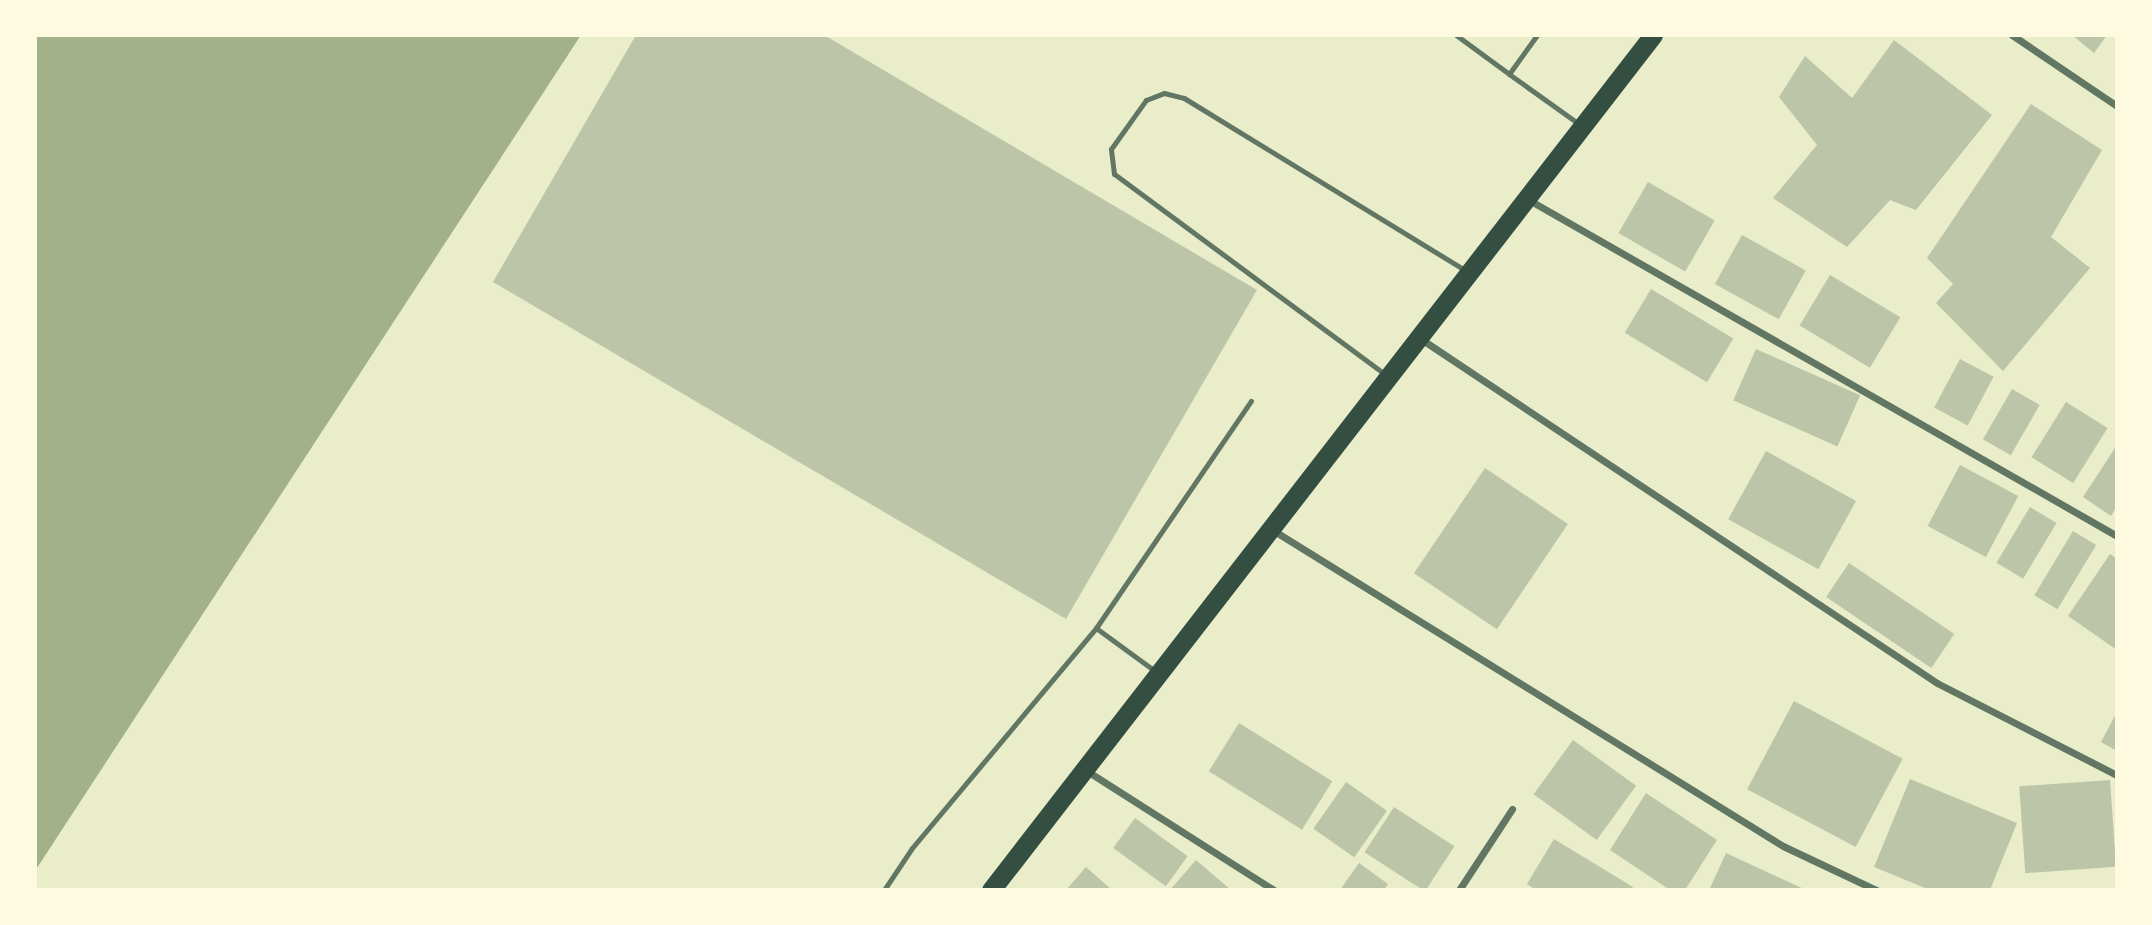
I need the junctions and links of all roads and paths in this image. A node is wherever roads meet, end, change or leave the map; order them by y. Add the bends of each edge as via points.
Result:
1 (1456, 35) edge
2 (1537, 35) edge
3 (1653, 35) edge
4 (2012, 35) edge
5 (1509, 74) junction
6 (2117, 106) edge
7 (1585, 128) junction
8 (1528, 200) junction
9 (1472, 275) junction
10 (1418, 337) junction
11 (1387, 376) junction
12 (1251, 401) dead end
13 (1271, 528) junction
14 (2117, 536) edge
15 (1096, 628) junction
16 (1157, 673) junction
17 (1083, 769) junction
18 (2117, 775) edge
19 (1512, 809) dead end
20 (884, 890) edge
21 (991, 890) edge
22 (1274, 890) edge
23 (1459, 890) edge
24 (1876, 890) edge

1 - 5 lane
2 - 5 lane
3 - 7 highway
4 - 6 street
5 - 7 lane
7 - 8 highway
8 - 9 highway
8 - 14 street
9 - 10 highway
9 - 11 lane via 1184,98 1164,93 1146,100 1111,149 1114,174
10 - 11 highway
10 - 18 street via 1937,683
11 - 13 highway
12 - 15 lane
13 - 16 highway
13 - 24 street via 1773,840
15 - 16 lane
15 - 20 lane via 912,848
16 - 17 highway
17 - 21 highway
17 - 22 street
19 - 23 street

